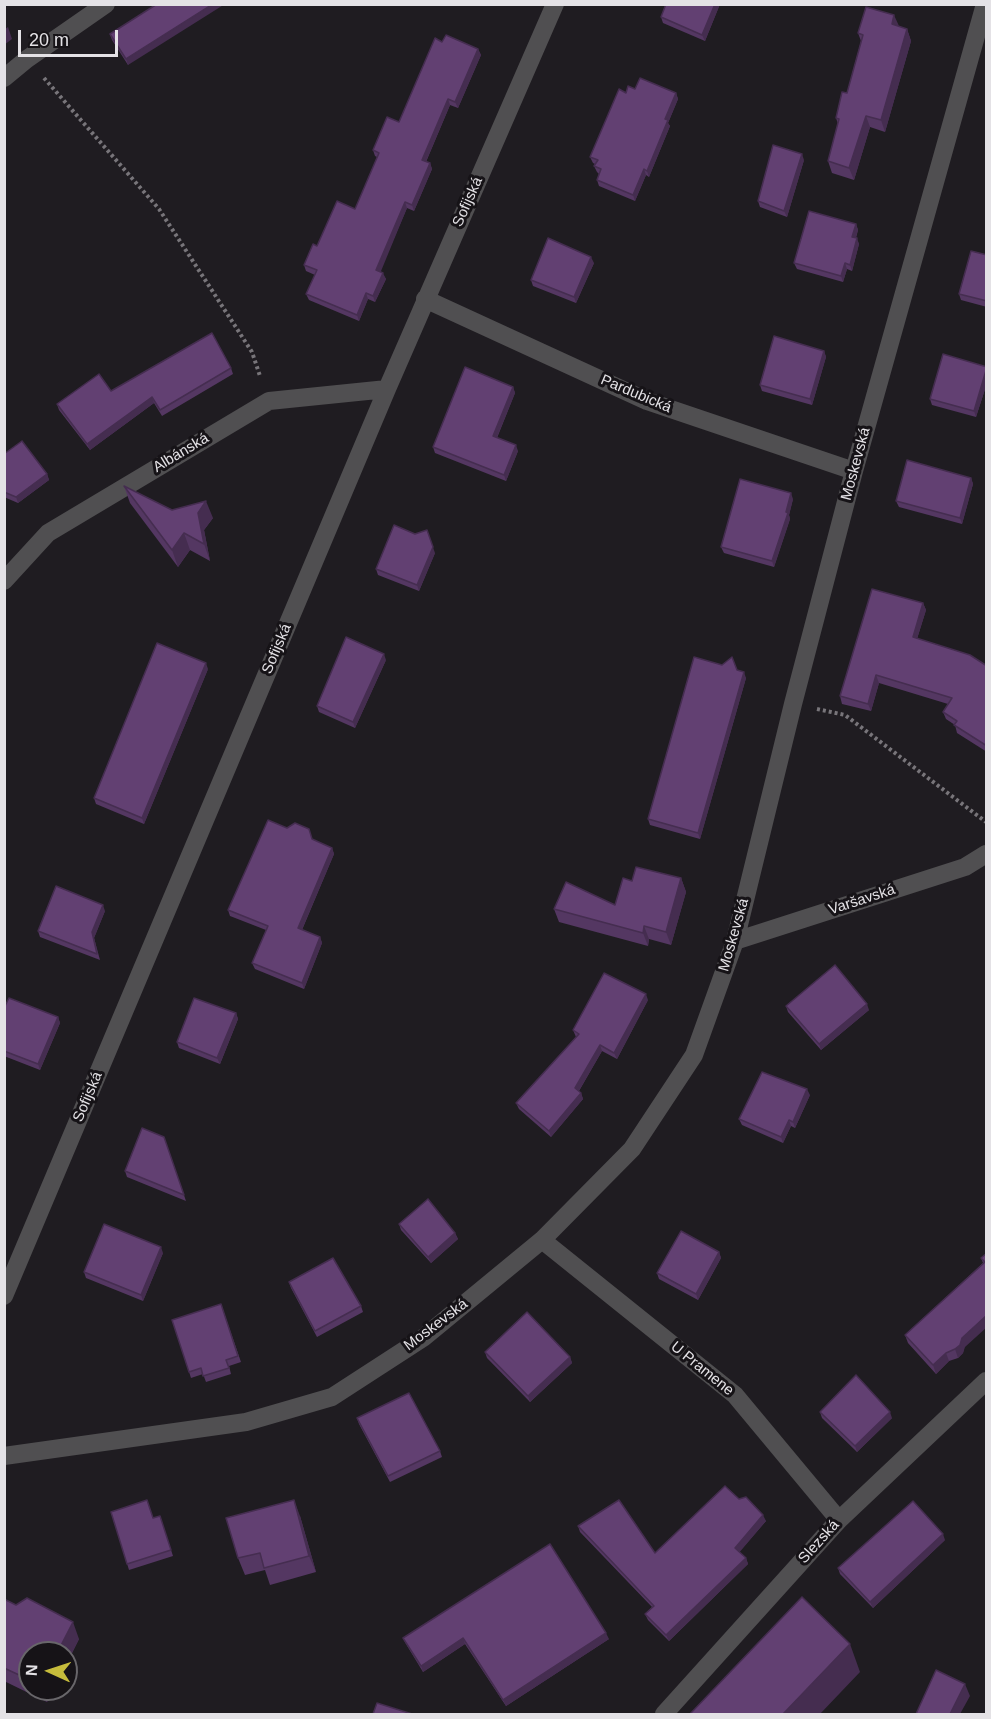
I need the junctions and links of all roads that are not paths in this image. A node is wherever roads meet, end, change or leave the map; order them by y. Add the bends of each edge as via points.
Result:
1 (106, 4) edge
2 (555, 4) edge
3 (985, 4) edge
4 (4, 78) edge
5 (425, 299) junction
6 (387, 389) junction
7 (854, 471) junction
8 (4, 581) edge
9 (987, 854) edge
10 (735, 941) junction
11 (542, 1240) junction
12 (4, 1296) edge
13 (987, 1381) edge
14 (4, 1456) edge
15 (839, 1520) junction
16 (664, 1714) edge

1 - 4 street
2 - 5 street, Sofijská
3 - 7 street, Moskevská
5 - 6 street, Sofijská
5 - 7 street, Pardubická via 647,401
6 - 8 street, Albánská via 269,401 48,533
6 - 12 street, Sofijská
7 - 10 street, Moskevská
9 - 10 street, Varšavská via 964,867
10 - 11 street, Moskevská via 694,1055 632,1149
11 - 14 street, Moskevská via 423,1338 332,1397 246,1422
11 - 15 street, U Pramene via 735,1395
13 - 15 street, Slezská
15 - 16 street, Slezská

